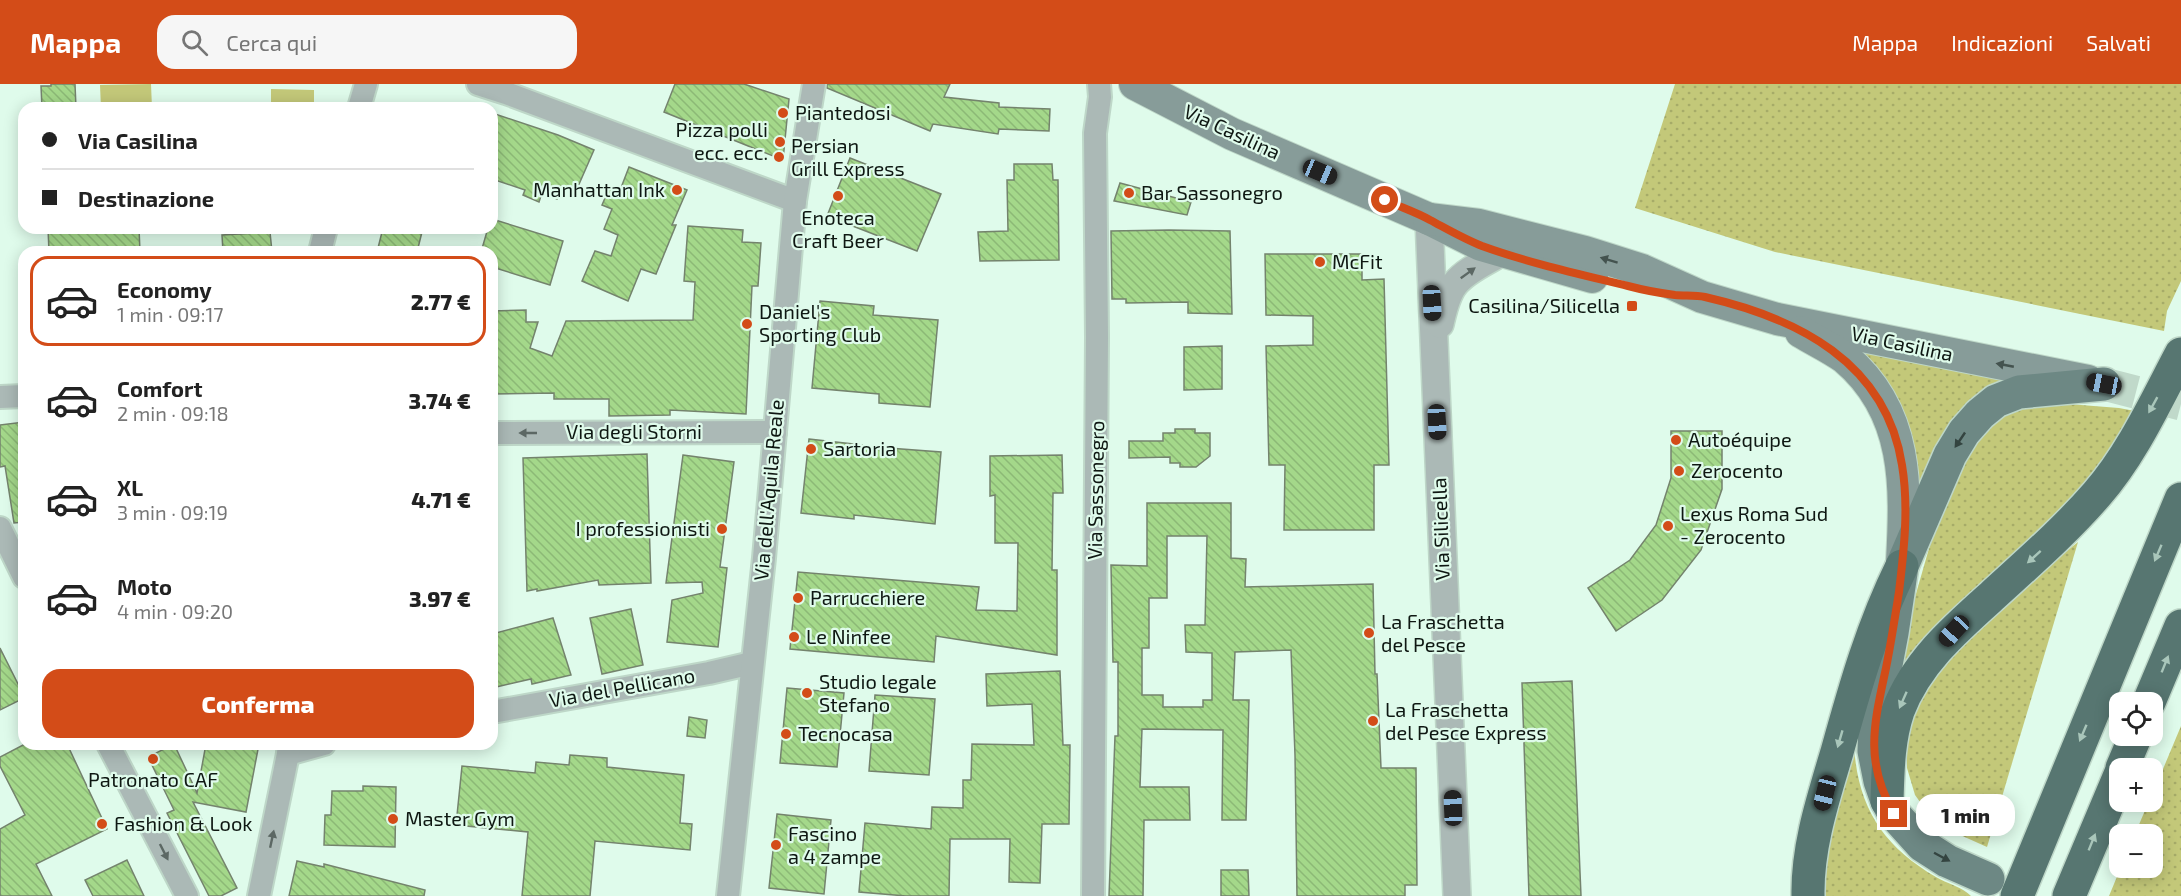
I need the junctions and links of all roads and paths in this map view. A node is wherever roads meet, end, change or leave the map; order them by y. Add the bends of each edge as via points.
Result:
1 (366, 84) edge
2 (478, 84) edge
3 (814, 84) edge
4 (1099, 84) edge
5 (1135, 84) edge
6 (361, 102) edge
7 (795, 201) junction
8 (1429, 219) junction
9 (1502, 252) junction
10 (1702, 297) junction
11 (1777, 319) junction
12 (1434, 342) junction
13 (2181, 354) edge
14 (2104, 384) joint
15 (0, 396) edge
16 (18, 396) edge
17 (498, 432) edge
18 (775, 432) junction
19 (2181, 499) edge
20 (0, 528) edge
21 (18, 565) edge
22 (1902, 566) junction
23 (2181, 626) edge
24 (752, 663) junction
25 (2154, 692) edge
26 (498, 711) edge
27 (111, 750) edge
28 (289, 750) edge
29 (1887, 801) junction
30 (2109, 801) edge
31 (1988, 879) dead end
32 (186, 896) edge
33 (259, 896) edge
34 (728, 896) edge
35 (1093, 896) edge
36 (1457, 896) edge
37 (1808, 896) edge
38 (2017, 896) edge
39 (2069, 896) edge

1 - 6 street
2 - 7 street
3 - 7 street, Via dell'Aquila Reale
4 - 35 street, Via Sassonegro via 1095,133
5 - 8 main road, Via Casilina via 1232,134
7 - 18 street, Via dell'Aquila Reale
8 - 9 main road, Via Casilina via 1461,237
10 -> 8 main road, Via Casilina via 1642,270 1586,252 1479,225
8 - 12 street, Via Silicella
9 - 10 main road, Via Casilina via 1634,288
12 -> 9 street, Via Silicella via 1454,284
10 - 11 main road, Via Casilina
14 -> 11 main road, Via Casilina
11 - 22 main road via 1843,357 1882,406 1897,441 1904,476
12 - 36 street, Via Silicella
13 -> 29 highway via 2132,444 2099,492 1954,631 1919,671 1893,730
14 -> 22 main road via 2019,392 1996,401 1980,414 1950,455
15 - 16 street
18 -> 17 street, Via degli Storni
18 - 24 street, Via dell'Aquila Reale
19 -> 38 highway
20 - 21 street
22 - 29 main road via 1874,732 1875,762
22 -> 37 highway via 1864,656 1817,827
25 -> 23 highway
24 - 26 street, Via del Pellicano
24 - 34 street, Via dell'Aquila Reale
27 -> 32 street
33 -> 28 street
29 -> 31 main road via 1922,845
39 -> 30 highway

